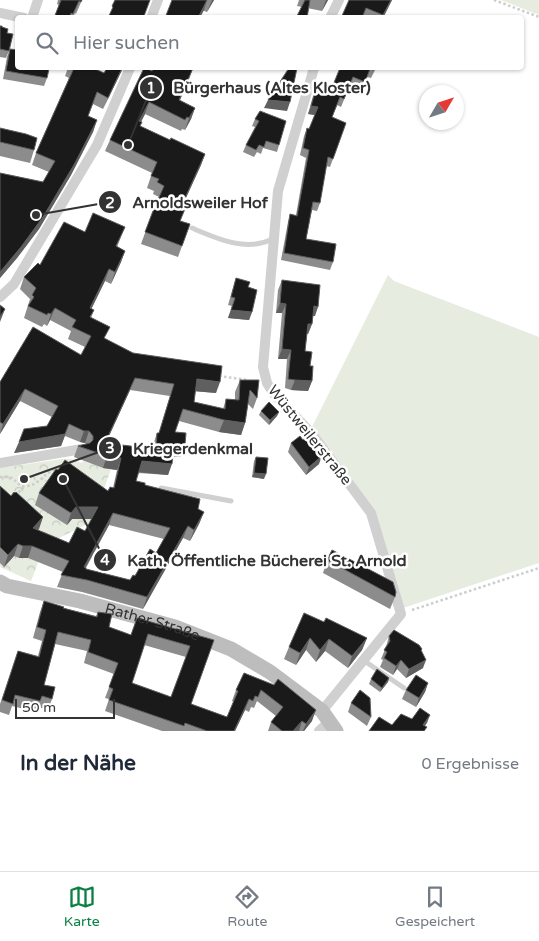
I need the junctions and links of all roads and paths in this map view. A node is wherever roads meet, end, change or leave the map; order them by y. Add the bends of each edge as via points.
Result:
1 (38, 0) edge
2 (158, 0) edge
3 (339, 0) edge
4 (494, 0) edge
5 (0, 14) edge
6 (33, 15) edge
7 (152, 15) edge
8 (332, 15) edge
9 (15, 16) edge
10 (539, 17) edge
11 (129, 70) edge
12 (313, 70) edge
13 (192, 228) edge
14 (274, 239) junction
15 (0, 297) edge
16 (219, 376) edge
17 (267, 383) junction
18 (82, 449) edge
19 (0, 463) edge
20 (67, 470) edge
21 (0, 477) edge
22 (41, 478) junction
23 (46, 481) edge
24 (25, 486) junction
25 (161, 488) edge
26 (12, 499) edge
27 (231, 501) dead end
28 (539, 568) edge
29 (0, 582) edge
30 (401, 614) junction
31 (363, 660) junction
32 (404, 688) dead end
33 (327, 724) edge

1 - 6 street
2 - 7 street
3 - 8 street
4 - 10 path
5 - 9 street
11 - 15 street via 97,145 14,284
12 - 14 street, Wüstweilerstraße via 278,191
13 - 14 lane via 231,243 252,245
14 - 17 street, Wüstweilerstraße via 263,367
16 - 17 path
17 - 30 street, Wüstweilerstraße via 312,434 371,513
18 - 19 street
20 - 22 path via 53,469
21 - 24 path via 13,478
22 - 23 path
22 - 24 path
24 - 26 path
25 - 27 lane
28 - 30 path
29 - 33 main road, Rather Straße via 175,627 231,649 270,672
30 - 31 street
31 - 32 lane
31 - 33 street

